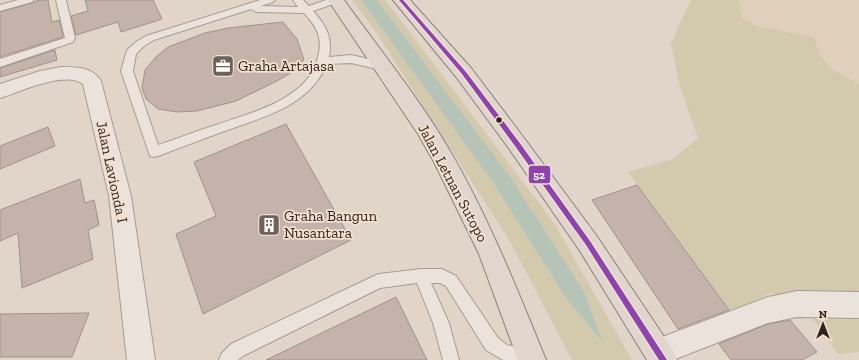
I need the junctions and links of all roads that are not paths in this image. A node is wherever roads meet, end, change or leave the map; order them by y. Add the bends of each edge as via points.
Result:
1 (29, 0) edge
2 (61, 0) edge
3 (270, 0) edge
4 (298, 0) edge
5 (336, 0) edge
6 (401, 0) edge
7 (0, 8) edge
8 (244, 8) junction
9 (306, 10) junction
10 (323, 61) junction
11 (0, 63) edge
12 (382, 66) junction
13 (0, 91) edge
14 (421, 276) junction
15 (859, 306) edge
16 (661, 356) edge
17 (532, 359) edge
18 (141, 360) edge
19 (227, 360) edge
20 (451, 360) edge

1 - 7 lane
2 - 11 lane via 70,38
3 - 8 lane
4 - 9 lane
5 - 9 lane
5 - 12 main road, Jalan Letnan Sutopo
6 - 16 main road via 464,74 517,144 588,243
8 - 9 lane
8 - 10 lane via 150,38 131,53 127,71 154,152 287,102 315,79
9 - 10 lane via 324,34
10 - 12 lane via 351,59
12 - 17 main road, Jalan Letnan Sutopo via 443,158 490,252
13 - 18 street, Jalan Lavionda I via 62,73 83,75 92,82 120,196
14 - 17 lane via 442,276 451,281 492,344 503,352
14 - 19 lane via 378,281 237,350
14 - 20 lane via 441,323
15 - 16 street via 797,304 768,310

